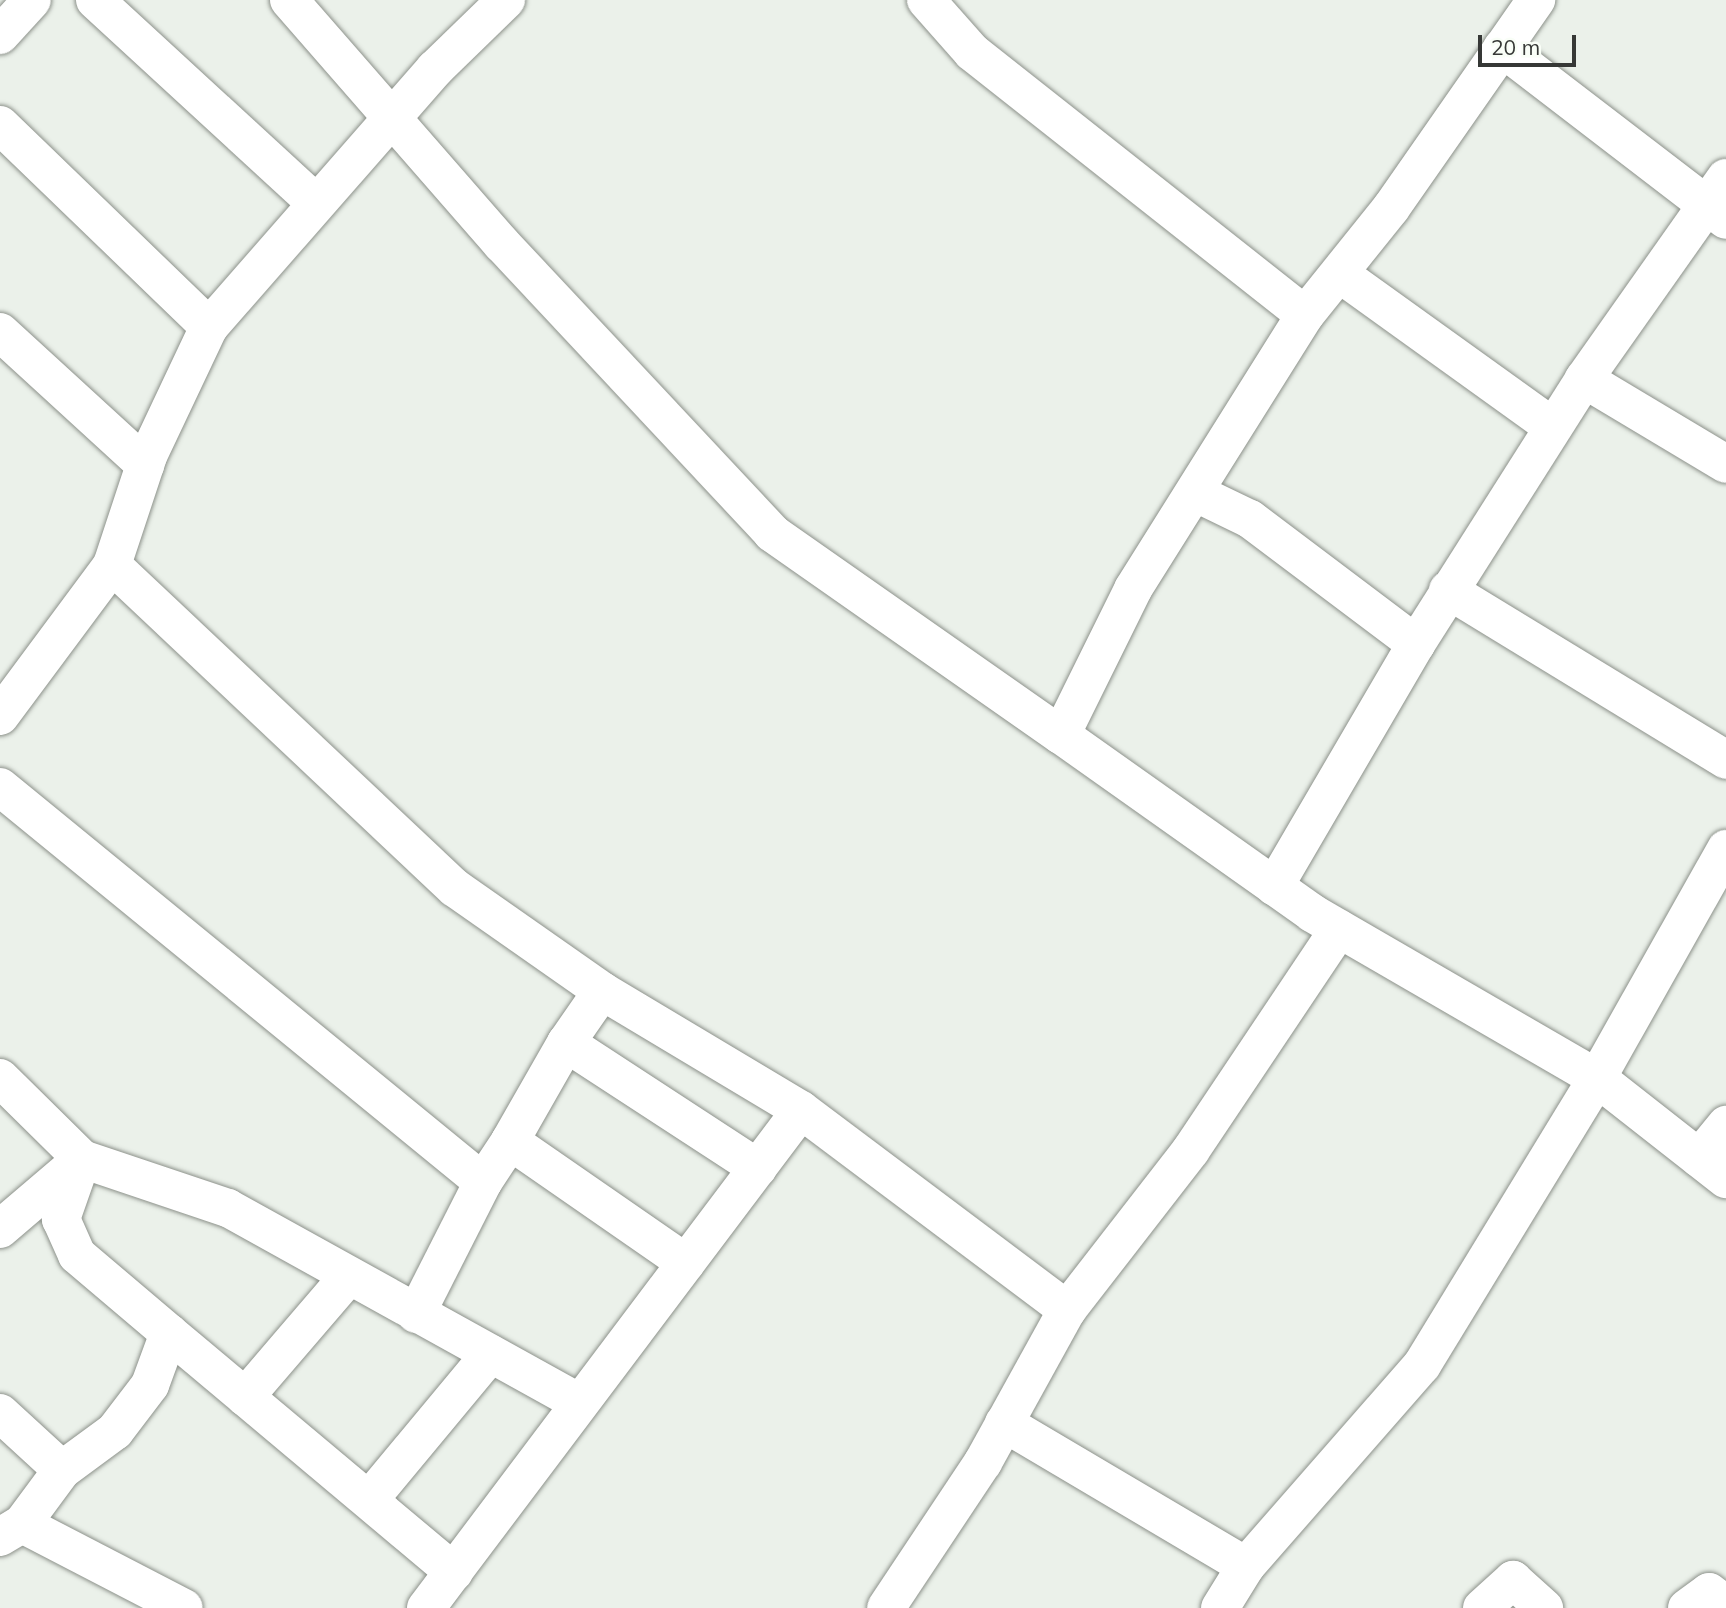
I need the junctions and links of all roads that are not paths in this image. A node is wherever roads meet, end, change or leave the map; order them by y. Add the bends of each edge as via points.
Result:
1 (32, 0) edge
2 (96, 0) edge
3 (289, 0) edge
4 (506, 0) edge
5 (926, 0) edge
6 (1536, 0) edge
7 (0, 34) edge
8 (1502, 48) junction
9 (391, 118) junction
10 (0, 124) edge
11 (1719, 201) edge
12 (316, 202) junction
13 (1340, 274) junction
14 (1305, 315) junction
15 (209, 327) junction
16 (0, 332) edge
17 (1584, 379) junction
18 (1550, 425) junction
19 (1726, 464) edge
20 (145, 466) junction
21 (1196, 493) junction
22 (112, 565) junction
23 (1448, 590) junction
24 (1416, 644) junction
25 (0, 716) edge
26 (1061, 736) junction
27 (1726, 760) edge
28 (0, 787) edge
29 (1726, 849) edge
30 (1274, 887) junction
31 (1339, 929) junction
32 (602, 991) junction
33 (566, 1043) junction
34 (0, 1078) edge
35 (1597, 1078) junction
36 (801, 1110) junction
37 (1726, 1125) edge
38 (510, 1141) junction
39 (82, 1159) junction
40 (758, 1168) junction
41 (1713, 1169) edge
42 (483, 1182) junction
43 (0, 1229) edge
44 (686, 1263) junction
45 (348, 1277) junction
46 (1067, 1310) junction
47 (415, 1314) junction
48 (169, 1333) junction
49 (491, 1354) junction
50 (245, 1397) junction
51 (580, 1404) junction
52 (0, 1413) edge
53 (1004, 1423) junction
54 (62, 1470) junction
55 (369, 1500) junction
56 (11, 1530) edge
57 (1246, 1566) junction
58 (454, 1572) junction
59 (1726, 1605) edge
60 (184, 1608) edge
61 (426, 1608) edge
62 (886, 1608) edge
63 (1220, 1608) edge
64 (1482, 1608) edge
65 (1544, 1608) edge
66 (1687, 1608) edge

1 - 7 street
2 - 12 street
3 - 9 street
4 - 9 street
5 - 14 street via 972,52
6 - 8 street
8 - 11 street
8 - 13 street
9 - 12 street
9 - 26 street via 772,533
10 - 15 street
11 - 17 street
12 - 15 street
13 - 14 street
13 - 18 street
14 - 21 street
15 - 20 street
16 - 20 street
17 - 18 street
17 - 19 street
18 - 23 street
20 - 22 street
21 - 24 street via 1250,519
21 - 26 street via 1133,589
22 - 25 street
22 - 32 street via 455,888
23 - 24 street
23 - 27 street
24 - 30 street
26 - 30 street
28 - 42 street
29 - 35 street
30 - 31 street
31 - 35 street
31 - 46 street via 1191,1150
32 - 33 street
32 - 36 street
33 - 38 street
33 - 40 street
34 - 39 street
35 - 41 street
35 - 57 street via 1422,1365
36 - 40 street
36 - 46 street
37 - 41 street
38 - 42 street
38 - 44 street
39 - 43 street
39 - 45 street via 228,1208
39 - 48 street via 61,1219 77,1255
40 - 44 street
42 - 47 street
44 - 51 street
45 - 47 street
45 - 50 street
46 - 53 street
47 - 49 street
48 - 50 street
48 - 54 street via 150,1385 115,1431
49 - 51 street
49 - 55 street
50 - 55 street
51 - 58 street
52 - 54 street
53 - 57 street
53 - 62 street
54 - 56 street
55 - 58 street
56 - 60 street
57 - 63 street
58 - 61 street
59 - 66 street via 1709,1591
64 - 65 street via 1513,1580

